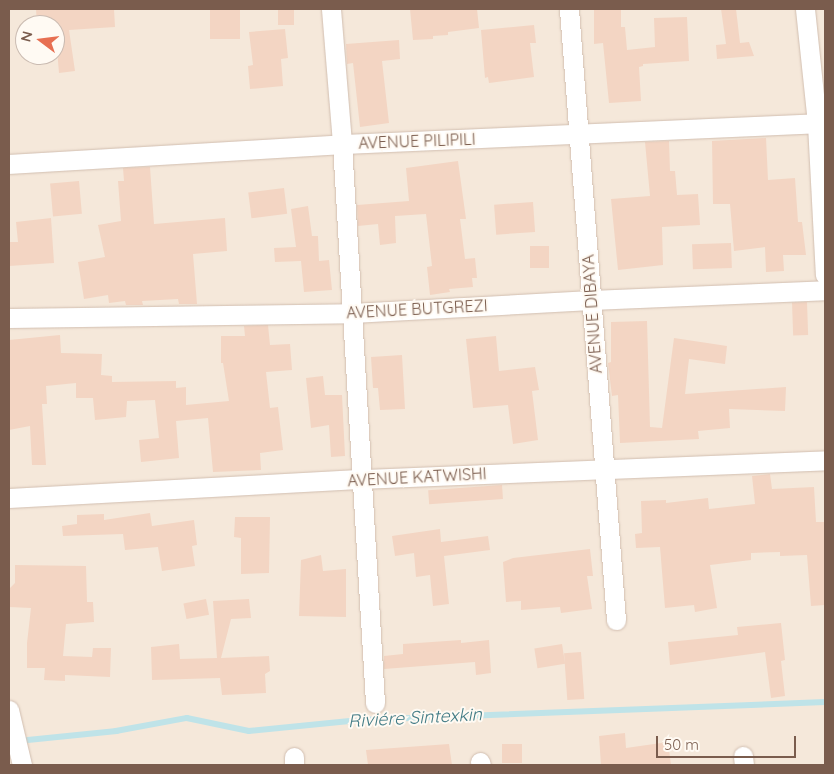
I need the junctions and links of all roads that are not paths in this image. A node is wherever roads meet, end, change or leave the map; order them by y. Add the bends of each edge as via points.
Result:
1 (331, 9) edge
2 (570, 9) edge
3 (805, 9) edge
4 (821, 123) edge
5 (580, 135) junction
6 (342, 144) junction
7 (9, 165) edge
8 (825, 275) edge
9 (825, 290) edge
10 (591, 300) junction
11 (352, 313) junction
12 (9, 318) edge
13 (825, 460) edge
14 (602, 468) junction
15 (362, 479) junction
16 (9, 498) edge
17 (616, 620) dead end
18 (375, 703) dead end
19 (9, 710) edge
20 (22, 765) edge

1 - 6 street
2 - 5 street, AVENUE DIBAYA
3 - 4 street
4 - 5 street, AVENUE PILIPILI
4 - 8 street
5 - 6 street, AVENUE PILIPILI
5 - 10 street, AVENUE DIBAYA
6 - 7 street, AVENUE PILIPILI
6 - 11 street
9 - 10 street, AVENUE BUTGREZI
10 - 11 street, AVENUE BUTGREZI
10 - 14 street, AVENUE DIBAYA
11 - 12 street, AVENUE BUTGREZI
11 - 15 street
13 - 14 street, AVENUE KATWISHI
14 - 15 street, AVENUE KATWISHI
14 - 17 street, AVENUE DIBAYA
15 - 16 street, AVENUE KATWISHI
15 - 18 street
19 - 20 street

